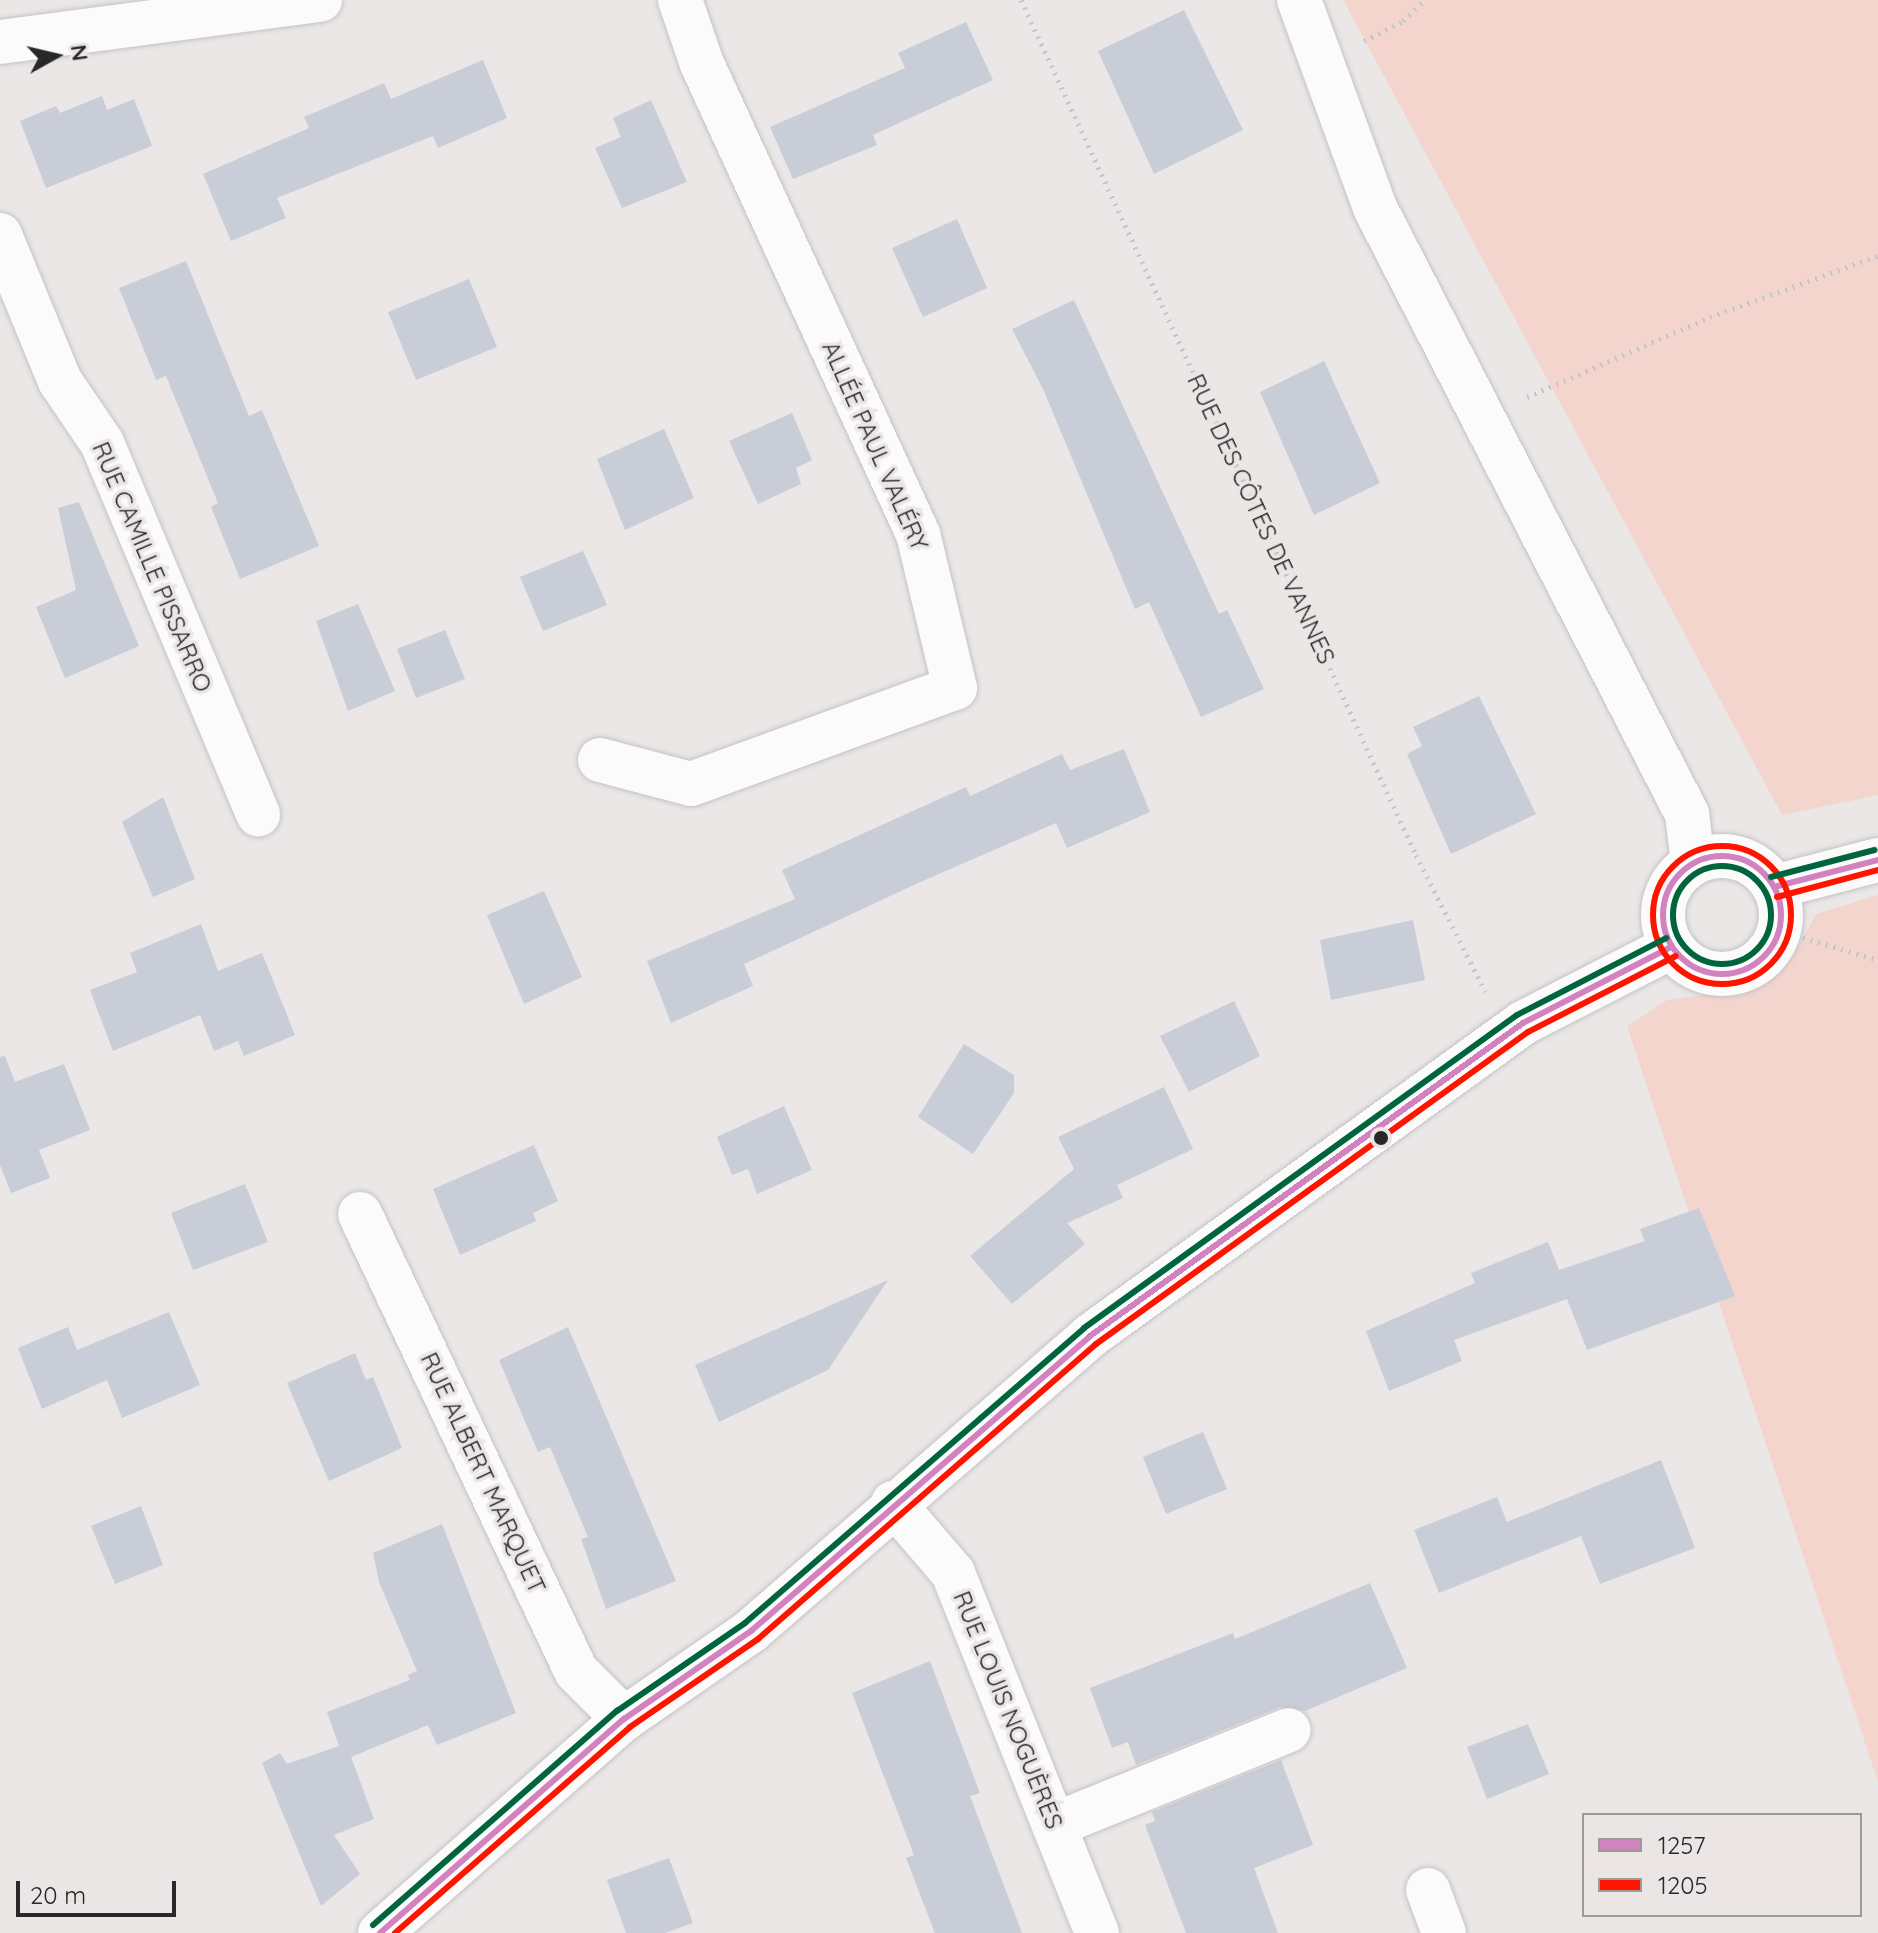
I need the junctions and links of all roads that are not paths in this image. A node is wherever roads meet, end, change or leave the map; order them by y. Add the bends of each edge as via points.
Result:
1 (320, 0) edge
2 (680, 0) edge
3 (1299, 0) edge
4 (0, 42) edge
5 (0, 235) edge
6 (600, 760) dead end
7 (258, 815) dead end
8 (1878, 860) edge
9 (1693, 862) junction
10 (1774, 887) junction
11 (1671, 947) junction
12 (360, 1214) dead end
13 (893, 1503) junction
14 (624, 1719) junction
15 (1289, 1730) dead end
16 (1054, 1825) junction
17 (1428, 1890) dead end
18 (380, 1933) edge
19 (1097, 1933) edge
20 (1444, 1933) edge

1 - 4 street
2 - 6 street, ALLÉE PAUL VALÉRY via 702,64 918,534 955,688 691,784
3 - 9 street via 1375,208 1687,814
5 - 7 street, RUE CAMILLE PISSARRO via 60,381 102,443
8 - 10 street
9 - 10 street via 1730,856 1763,872
9 - 11 street via 1667,890 1663,929
10 - 11 street via 1779,931 1771,949 1740,972 1701,971
11 - 13 street via 1523,1023 1090,1336
12 - 14 street, RUE ALBERT MARQUET via 576,1671
13 - 14 street via 751,1631
13 - 16 street, RUE LOUIS NOGUÈRES via 953,1573
14 - 18 street
15 - 16 street
16 - 19 street, RUE LOUIS NOGUÈRES
17 - 20 street

